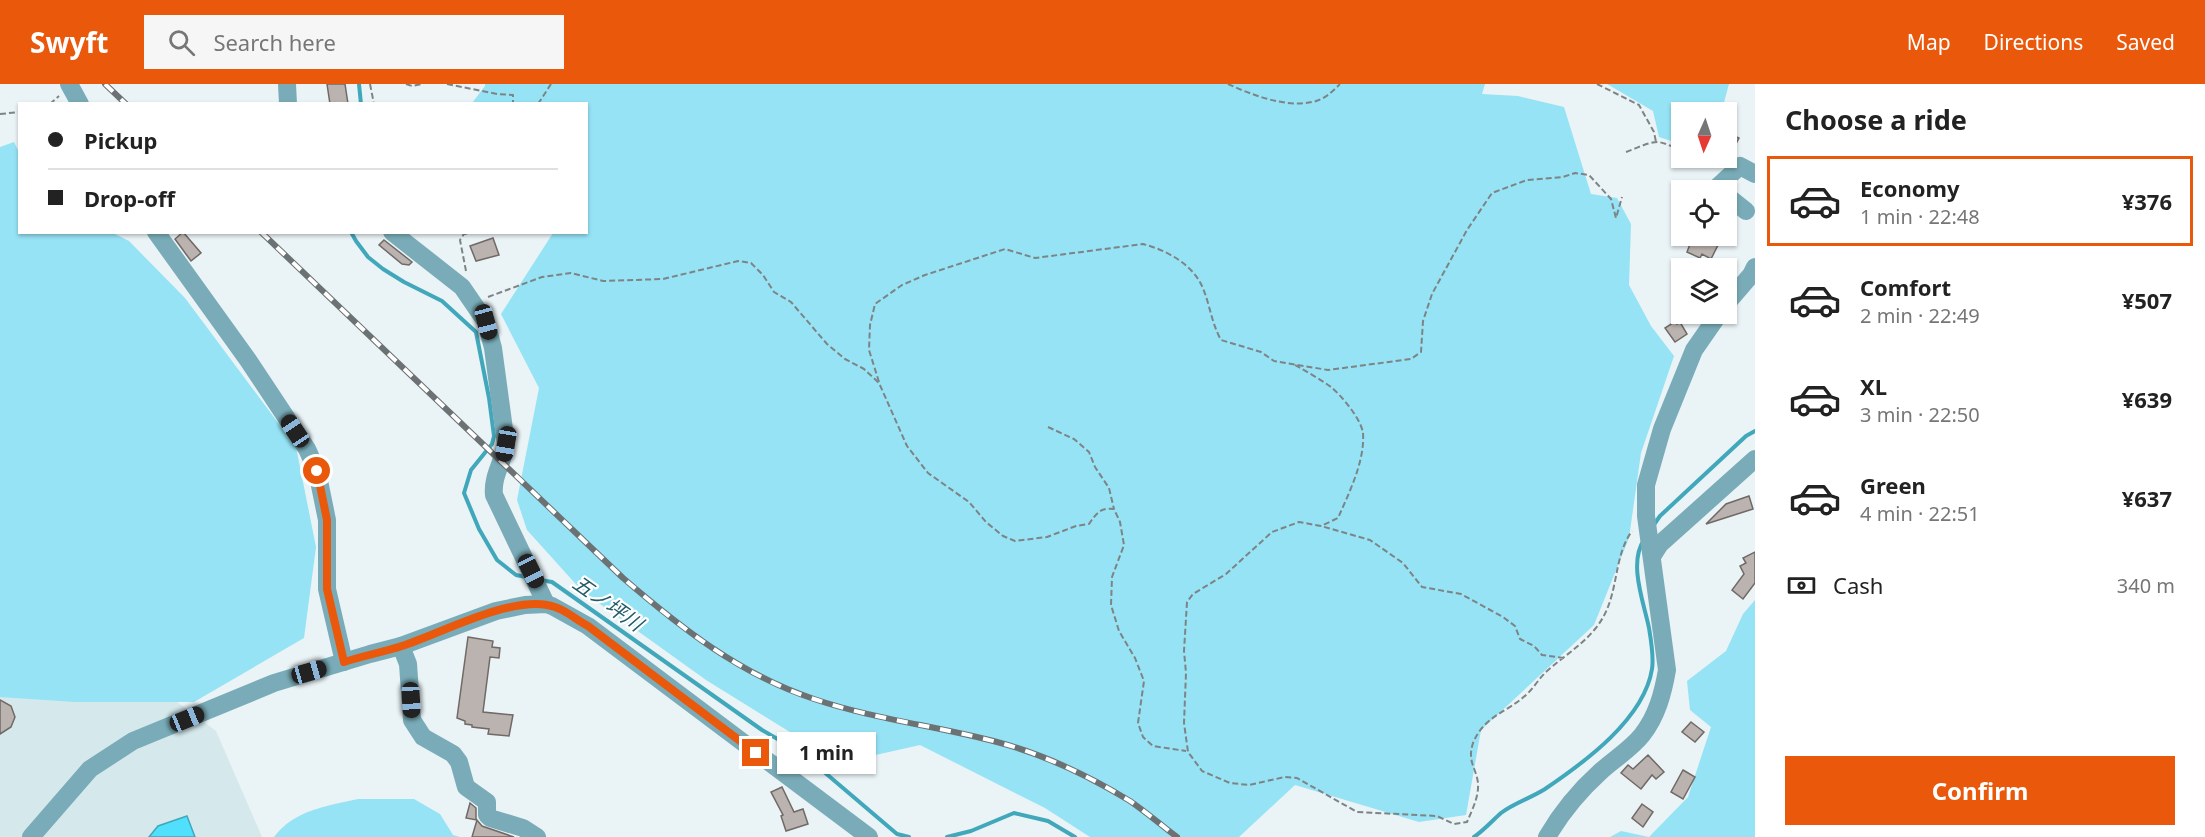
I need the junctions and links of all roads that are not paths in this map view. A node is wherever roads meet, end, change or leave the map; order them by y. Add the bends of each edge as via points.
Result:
1 (69, 84) edge
2 (287, 84) edge
3 (79, 102) edge
4 (288, 102) edge
5 (1755, 174) edge
6 (1729, 180) edge
7 (1737, 204) edge
8 (1746, 211) dead end
9 (157, 234) edge
10 (395, 234) edge
11 (1755, 267) edge
12 (1737, 291) edge
13 (1712, 324) edge
14 (1755, 459) edge
15 (1653, 555) junction
16 (544, 599) junction
17 (400, 646) junction
18 (344, 662) junction
19 (31, 837) edge
20 (537, 837) edge
21 (869, 837) edge
22 (1547, 837) edge

1 - 3 street
2 - 4 street
5 - 6 street via 1740,166
7 - 8 street
9 - 18 street via 248,360 307,449 317,471 327,520 327,589
10 - 16 street via 462,287 486,322 494,348 506,444 493,484 494,495
11 - 12 street
13 - 15 street via 1694,350 1662,429 1646,485 1646,516
14 - 15 street via 1660,544
15 - 22 street via 1666,670 1660,702 1641,736 1561,813
16 - 17 street via 496,611
16 - 21 street via 588,626
17 - 18 street
17 - 20 street via 408,664 412,720 417,729 423,737 453,754 466,787 488,802 490,818 523,828
18 - 19 street via 274,683 133,741 90,769

